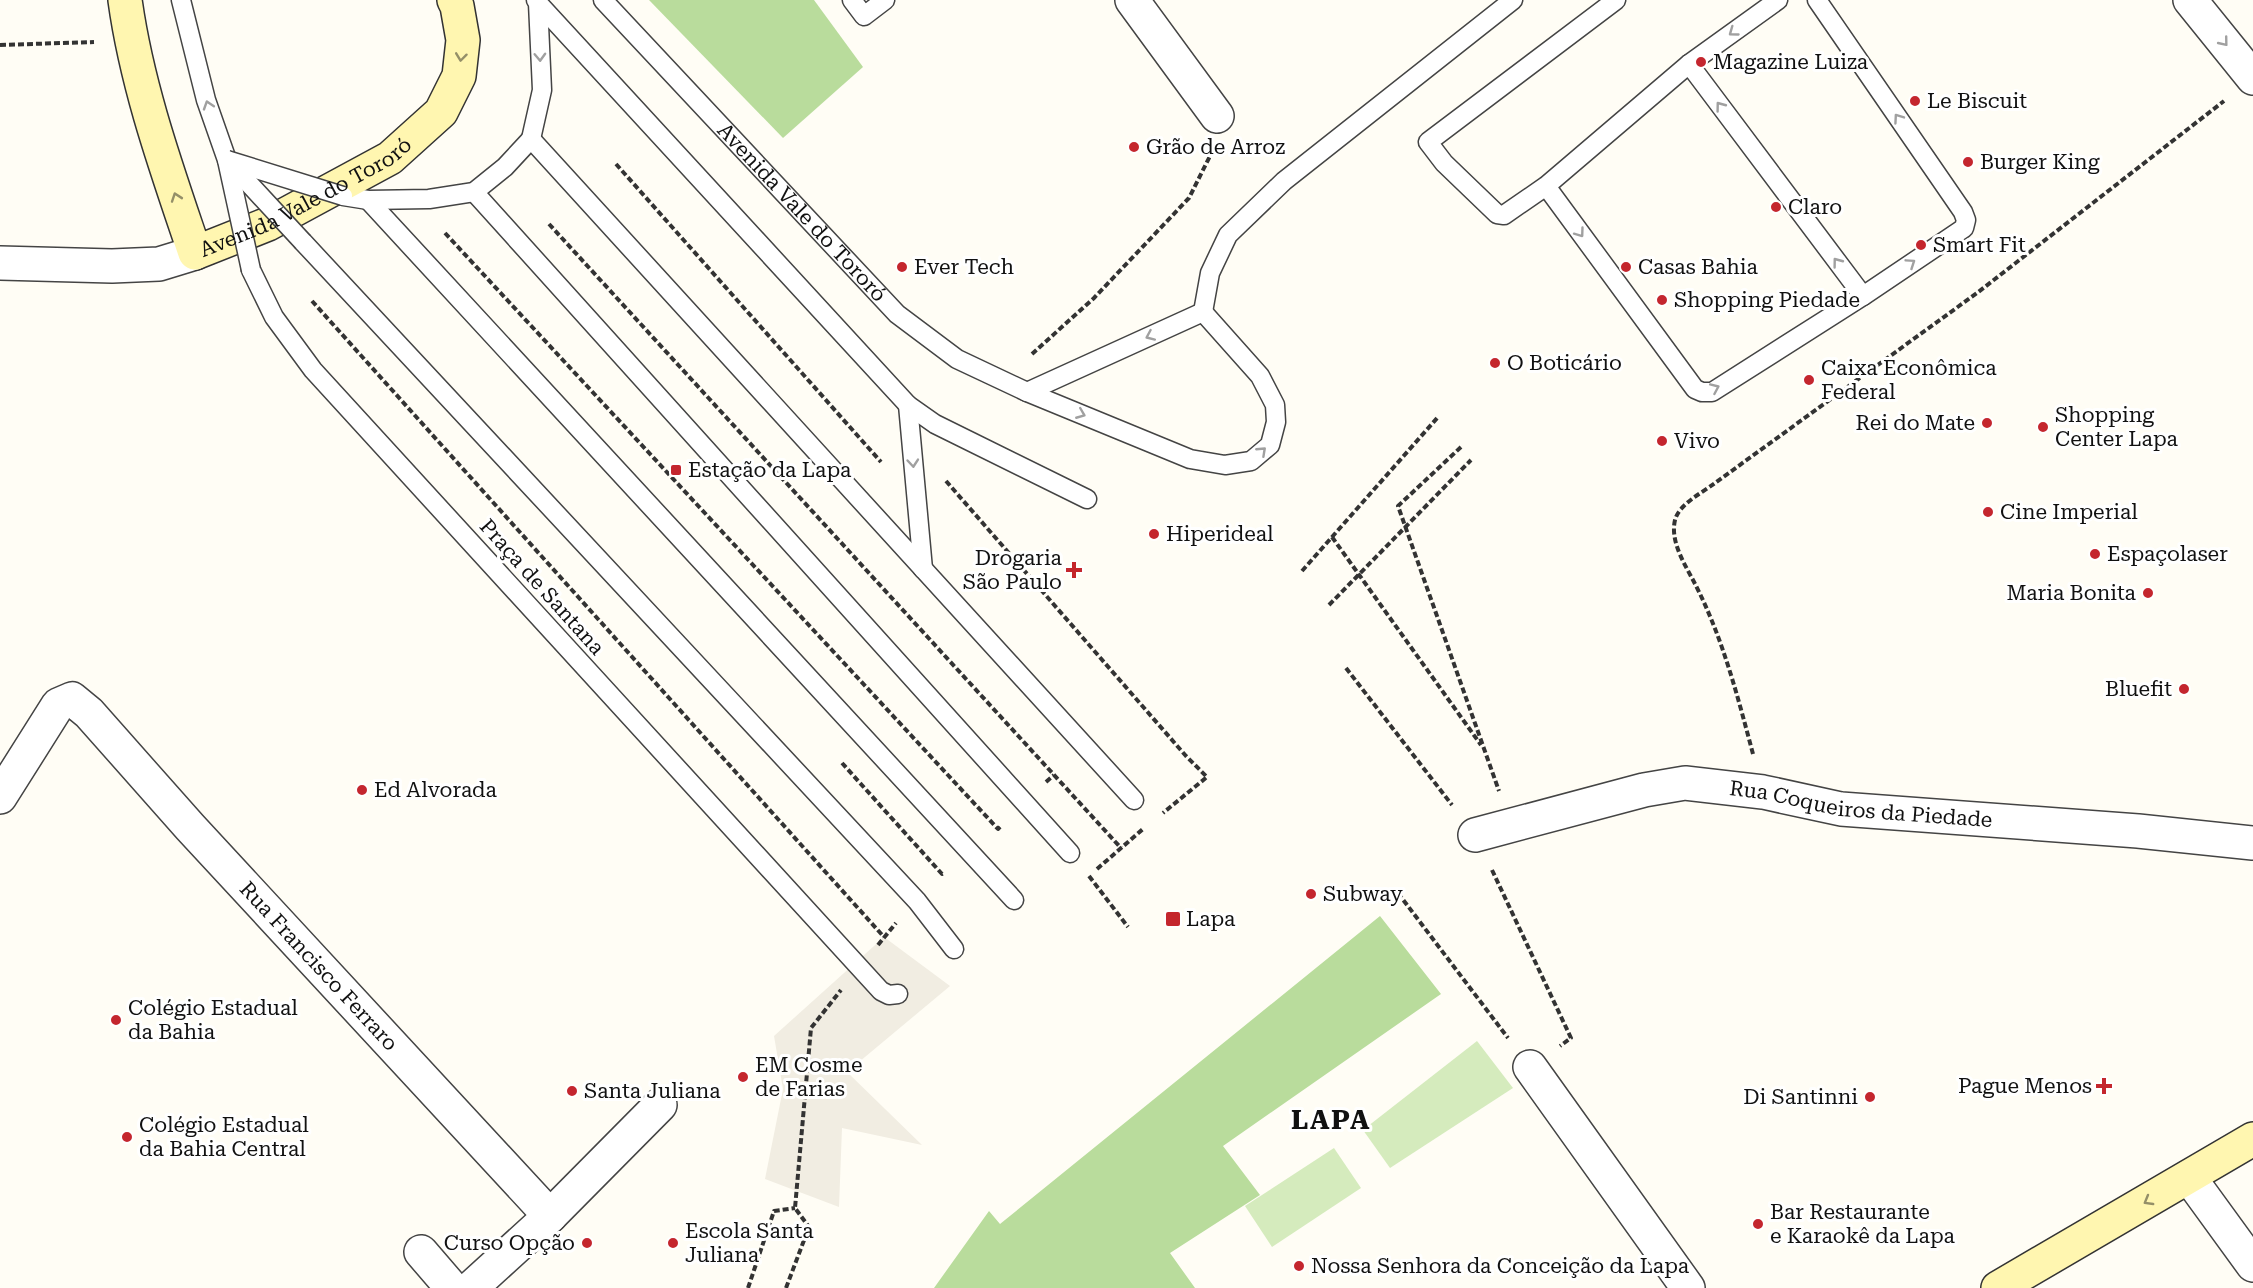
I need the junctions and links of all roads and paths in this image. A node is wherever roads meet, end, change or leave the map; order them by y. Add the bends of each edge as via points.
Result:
1 (125, 0) edge
2 (181, 0) edge
3 (454, 0) edge
4 (603, 0) edge
5 (852, 0) edge
6 (885, 0) edge
7 (1132, 0) edge
8 (1514, 0) edge
9 (1616, 0) edge
10 (1778, 0) edge
11 (1817, 0) edge
12 (2190, 0) edge
13 (537, 1) edge
14 (131, 41) junction
15 (0, 45) edge
16 (1689, 64) junction
17 (2253, 78) edge
18 (1217, 116) joint
19 (531, 140) junction
20 (227, 160) junction
21 (616, 164) dead end
22 (1546, 186) junction
23 (474, 192) junction
24 (368, 200) junction
25 (549, 224) dead end
26 (445, 233) dead end
27 (195, 253) junction
28 (0, 263) edge
29 (306, 294) dead end
30 (1863, 296) junction
31 (1203, 312) junction
32 (1027, 392) junction
33 (908, 405) junction
34 (1438, 417) dead end
35 (1461, 447) dead end
36 (1471, 460) dead end
37 (914, 475) junction
38 (1087, 499) dead end
39 (1332, 537) junction
40 (923, 569) junction
41 (1302, 571) dead end
42 (1329, 605) dead end
43 (1346, 668) dead end
44 (1485, 750) junction
45 (1054, 775) junction
46 (1762, 792) junction
47 (0, 797) edge
48 (1134, 800) dead end
49 (1025, 803) junction
50 (1155, 820) dead end
51 (1512, 825) junction
52 (1147, 827) dead end
53 (1475, 835) junction
54 (2253, 843) edge
55 (1121, 848) junction
56 (1070, 853) dead end
57 (1398, 893) dead end
58 (1014, 900) dead end
59 (1128, 927) dead end
60 (877, 946) dead end
61 (954, 949) dead end
62 (848, 982) dead end
63 (898, 994) dead end
64 (1530, 1067) junction
65 (660, 1105) dead end
66 (2253, 1139) edge
67 (2189, 1177) junction
68 (795, 1208) junction
69 (550, 1216) junction
70 (421, 1252) dead end
71 (2253, 1265) edge
72 (452, 1288) edge
73 (471, 1288) edge
74 (747, 1288) edge
75 (786, 1288) edge
76 (1688, 1288) edge
77 (1998, 1288) edge

1 - 14 street, Avenida Vale do Tororó
20 -> 2 lane, Praça de Santana via 206,100
3 -> 27 street, Avenida Vale do Tororó via 464,40 459,76 441,112 390,158 268,224
4 - 32 lane, Avenida Vale do Tororó via 897,314 957,359
5 - 6 lane via 864,16
7 - 18 street
8 - 31 lane via 1284,181 1228,235 1210,273
9 - 22 lane via 1428,142 1497,214 1504,215
10 -> 16 lane
30 -> 11 lane via 1964,228 1966,220
12 -> 17 street
13 -> 19 lane via 542,90
13 - 33 lane
14 - 15 path
27 -> 14 street, Avenida Vale do Tororó via 155,135
16 - 22 lane
30 -> 16 lane
17 - 46 path via 1977,294 1715,483 1676,518 1675,542 1718,635
18 - 32 path via 1211,154 1189,198 1094,298 1017,368
19 - 23 lane
19 - 40 lane
20 - 24 lane, bridge
20 - 61 lane, bridge via 917,901
20 - 63 lane, Praça de Santana, bridge via 251,270 274,317 313,370 881,991
21 - 37 path via 894,478
22 -> 30 lane via 1695,389 1702,392 1712,392
23 - 24 lane
23 - 49 lane
24 - 58 lane
25 - 45 path
26 - 49 path via 998,828
27 - 28 street via 159,264 124,266
29 - 60 path via 884,937
31 -> 32 lane
32 -> 31 lane, Avenida Vale do Tororó via 1190,459 1225,465 1251,461 1270,445 1276,422 1275,405 1260,376
33 -> 37 lane
33 - 38 lane via 935,424
34 - 39 path
35 - 44 path via 1398,506
36 - 42 path
37 - 40 lane
37 - 50 path via 938,472 1207,777
39 - 41 path
39 - 44 path
40 - 48 lane
43 - 53 path
44 - 51 path
45 - 49 path
45 - 55 path
46 - 51 street, Rua Coqueiros da Piedade via 1685,783
46 - 54 street, Rua Coqueiros da Piedade via 1841,809
47 - 69 street, Rua Francisco Ferraro via 58,705 72,699 90,713 190,827
49 - 56 lane
51 - 53 street, Rua Coqueiros da Piedade
52 - 55 path
53 - 64 path via 1571,1038
55 - 59 path via 1088,877
57 - 64 path
62 - 68 path via 811,1028
64 - 76 street
65 - 69 street
66 - 67 street
67 - 71 street
67 -> 77 street
68 - 74 path via 774,1211
68 - 75 path via 809,1227
69 - 73 street
70 - 72 street

